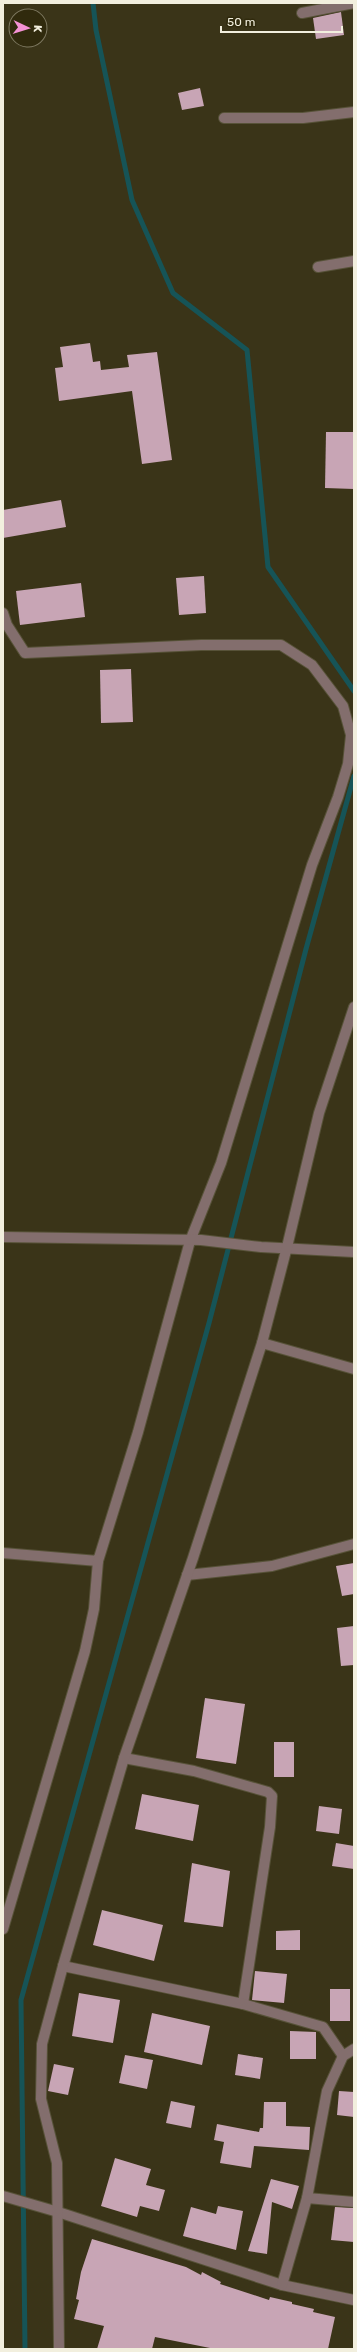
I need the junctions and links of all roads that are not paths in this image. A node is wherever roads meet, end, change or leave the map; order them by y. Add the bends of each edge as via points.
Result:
1 (354, 3) edge
2 (302, 13) dead end
3 (354, 112) edge
4 (224, 118) dead end
5 (354, 261) edge
6 (318, 267) dead end
7 (3, 613) edge
8 (354, 1007) edge
9 (3, 1237) edge
10 (190, 1241) junction
11 (287, 1247) junction
12 (354, 1252) edge
13 (262, 1343) junction
14 (354, 1369) edge
15 (354, 1544) edge
16 (3, 1553) edge
17 (98, 1561) junction
18 (188, 1574) junction
19 (124, 1758) junction
20 (3, 1929) edge
21 (62, 1966) junction
22 (243, 2004) junction
23 (354, 2048) edge
24 (343, 2056) junction
25 (3, 2196) edge
26 (307, 2198) junction
27 (354, 2202) edge
28 (58, 2212) junction
29 (282, 2285) junction
30 (354, 2300) edge
31 (59, 2349) edge

1 - 2 street
3 - 4 street via 303,118
5 - 6 street
7 - 10 street via 7,625 25,653 201,645 281,645 312,666 342,706 351,735 348,764 338,797 312,865 221,1163
8 - 11 street via 319,1113
9 - 10 street
10 - 11 street
10 - 17 street via 138,1432
11 - 12 street
11 - 13 street
13 - 14 street
13 - 18 street
15 - 18 street via 272,1566
16 - 17 street
17 - 20 street via 94,1609 85,1651
18 - 19 street
19 - 21 street
19 - 22 street via 194,1771 268,1792 272,1796 269,1834
21 - 22 street
21 - 28 street via 42,2044 41,2099 57,2163
22 - 24 street via 322,2026
23 - 24 street
24 - 26 street via 327,2091
25 - 28 street
26 - 27 street
26 - 29 street
28 - 29 street
28 - 31 street
29 - 30 street

